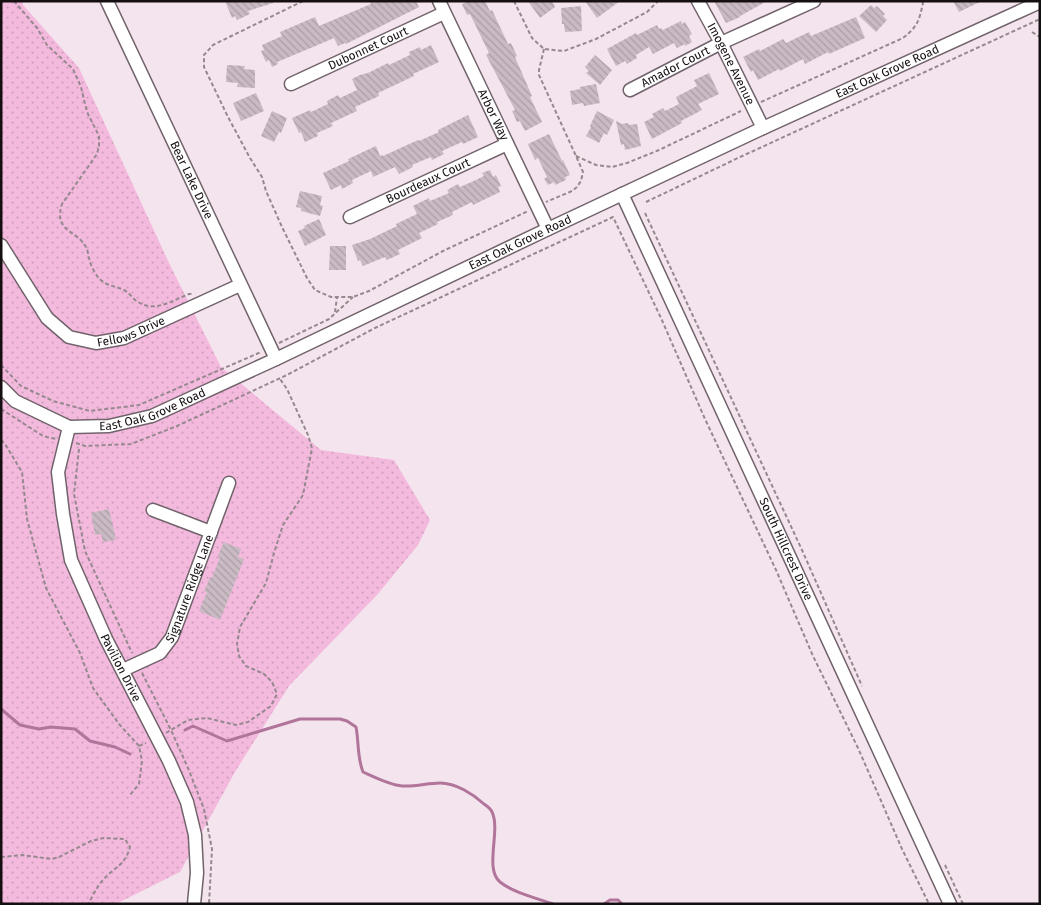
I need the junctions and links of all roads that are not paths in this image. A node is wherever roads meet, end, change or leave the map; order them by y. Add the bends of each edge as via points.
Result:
1 (107, 1) edge
2 (439, 1) edge
3 (698, 1) edge
4 (814, 1) edge
5 (1040, 2) edge
6 (444, 13) junction
7 (721, 43) junction
8 (291, 84) dead end
9 (630, 90) dead end
10 (762, 128) junction
11 (507, 144) junction
12 (622, 194) junction
13 (350, 217) dead end
14 (548, 229) junction
15 (1, 245) edge
16 (240, 285) junction
17 (276, 359) junction
18 (1, 387) edge
19 (69, 427) junction
20 (229, 483) dead end
21 (153, 510) dead end
22 (211, 532) junction
23 (123, 670) junction
24 (194, 904) edge
25 (950, 904) edge

1 - 16 street, Bear Lake Drive
2 - 6 street, Arbor Way
3 - 7 street, Imogene Avenue
4 - 7 street, Amador Court
5 - 10 street, East Oak Grove Road
6 - 8 street, Dubonnet Court
6 - 11 street, Arbor Way
7 - 9 street, Amador Court
7 - 10 street, Imogene Avenue
10 - 12 street, East Oak Grove Road
11 - 13 street, Bourdeaux Court
11 - 14 street, Arbor Way
12 - 14 street, East Oak Grove Road
12 - 25 street, South Hillcrest Drive
14 - 17 street, East Oak Grove Road
15 - 16 street, Fellows Drive via 47,318 69,337 96,343 124,338
16 - 17 street, Bear Lake Drive
17 - 19 street, East Oak Grove Road via 152,416 109,426
18 - 19 street, East Oak Grove Road via 16,401
19 - 23 street, Pavilion Drive via 58,472 71,560
20 - 22 street, Signature Ridge Lane
21 - 22 street
22 - 23 street, Signature Ridge Lane via 172,637 160,653
23 - 24 street, Pavilion Drive via 187,802 195,834 197,873

